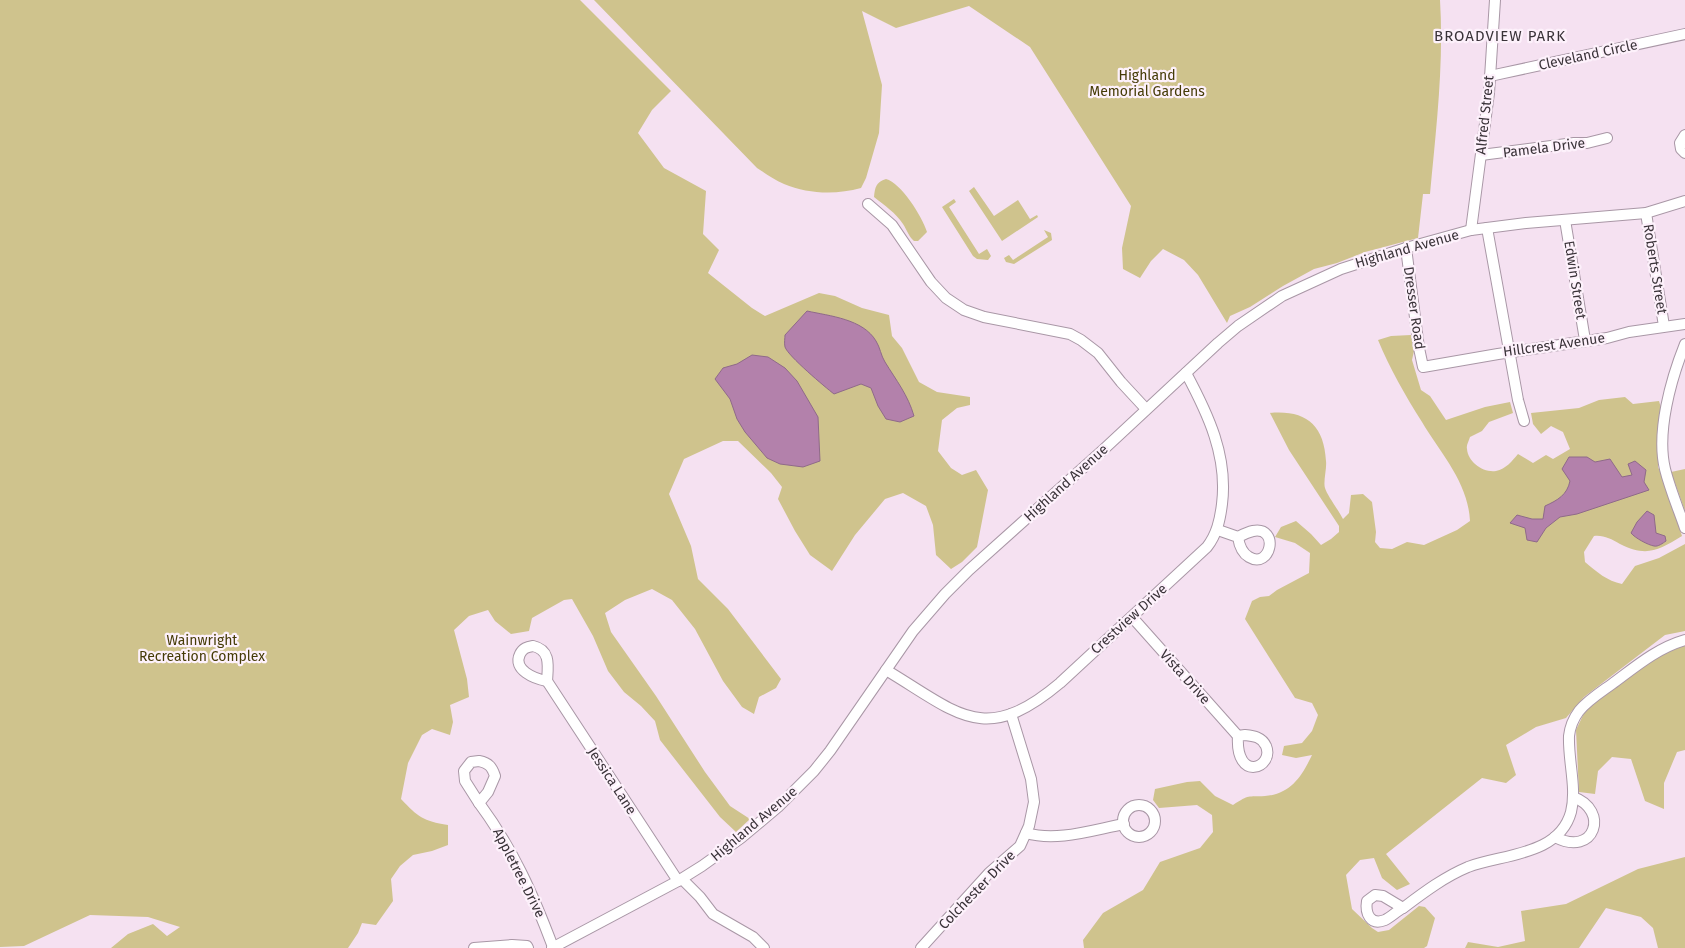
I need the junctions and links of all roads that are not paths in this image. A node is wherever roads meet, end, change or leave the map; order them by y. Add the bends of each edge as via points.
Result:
1 (1495, 0) edge
2 (1685, 34) edge
3 (1490, 76) junction
4 (1685, 135) edge
5 (1607, 138) dead end
6 (1685, 153) edge
7 (1481, 155) junction
8 (1685, 201) edge
9 (868, 204) dead end
10 (1646, 213) junction
11 (1566, 220) junction
12 (1486, 228) junction
13 (1471, 230) junction
14 (1406, 248) junction
15 (1685, 324) edge
16 (1664, 326) junction
17 (1585, 340) junction
18 (1685, 344) edge
19 (1509, 352) junction
20 (1423, 367) joint
21 (1186, 373) junction
22 (1146, 409) junction
23 (1524, 420) dead end
24 (1685, 528) edge
25 (1218, 530) junction
26 (1238, 537) dead end
27 (1132, 617) junction
28 (1685, 640) edge
29 (886, 670) junction
30 (547, 681) dead end
31 (1011, 714) junction
32 (1238, 736) dead end
33 (1573, 797) junction
34 (479, 803) dead end
35 (1124, 824) dead end
36 (1026, 834) junction
37 (1555, 837) junction
38 (680, 880) junction
39 (1403, 908) dead end
40 (474, 948) edge
41 (528, 948) edge
42 (553, 948) edge
43 (764, 948) edge
44 (922, 948) edge

1 - 3 street, Alfred Street
2 - 3 street, Cleveland Circle
3 - 7 street, Alfred Street
4 - 6 street via 1680,143
5 - 7 street, Pamela Drive via 1587,144
7 - 13 street, Alfred Street
8 - 10 street, Highland Avenue
9 - 22 street via 892,225 931,282 946,298 964,310 1070,334 1082,340 1098,353
10 - 11 street, Highland Avenue
10 - 16 street, Roberts Street
11 - 12 street, Highland Avenue
11 - 17 street, Edwin Street
12 - 13 street, Highland Avenue
12 - 19 street
13 - 14 street, Highland Avenue
14 - 20 street, Dresser Road
14 - 21 street, Highland Avenue via 1341,269 1282,296 1238,326
15 - 16 street, Hillcrest Avenue
16 - 17 street, Hillcrest Avenue
17 - 19 street, Hillcrest Avenue
18 - 24 street via 1668,401 1662,444 1665,468
19 - 20 street, Hillcrest Avenue
19 - 23 street
21 - 22 street, Highland Avenue
21 - 25 street, Crestview Drive via 1207,416 1223,466 1224,492
22 - 29 street, Highland Avenue via 945,594
25 - 26 street
25 - 27 street, Crestview Drive via 1207,547
27 - 31 street, Crestview Drive via 1041,699
27 - 32 street, Vista Drive
28 - 33 street via 1652,655 1588,701 1578,713 1569,736
29 - 31 street, Crestview Drive via 956,713 980,719
29 - 38 street, Highland Avenue via 814,771 741,838
30 - 38 street, Jessica Lane
31 - 36 street, Colchester Drive via 1031,779 1034,802
33 - 37 street via 1569,819
33 - 37 street via 1581,800 1594,816 1591,834 1572,843
34 - 42 street, Appletree Drive via 516,860
35 - 36 street via 1054,837
36 - 44 street, Colchester Drive via 1020,846 989,873
37 - 39 street via 1537,848 1461,870
38 - 42 street, Highland Avenue
38 - 43 street, Jessica Lane via 713,914 753,937
40 - 41 street via 512,945

